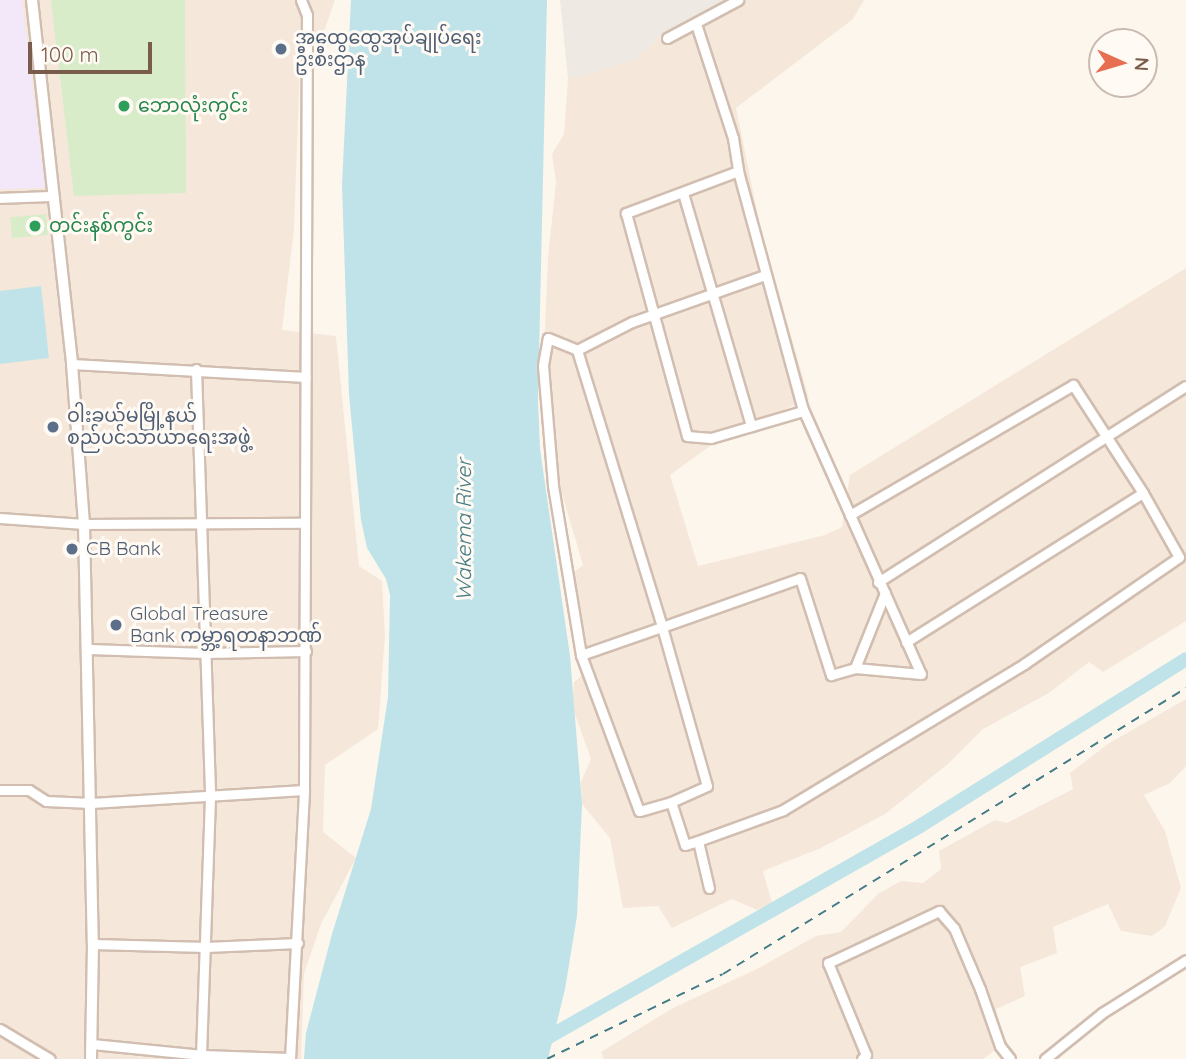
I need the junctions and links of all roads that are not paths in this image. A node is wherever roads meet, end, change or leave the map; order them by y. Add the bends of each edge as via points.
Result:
1 (32, 0) edge
2 (301, 0) edge
3 (738, 0) edge
4 (696, 24) junction
5 (667, 38) dead end
6 (738, 171) junction
7 (683, 193) junction
8 (52, 196) junction
9 (0, 198) edge
10 (765, 275) junction
11 (711, 293) junction
12 (653, 314) junction
13 (577, 350) junction
14 (72, 364) junction
15 (196, 369) junction
16 (306, 377) junction
17 (1186, 386) edge
18 (803, 411) junction
19 (751, 426) junction
20 (1106, 437) junction
21 (1143, 493) junction
22 (850, 515) junction
23 (0, 518) edge
24 (201, 522) junction
25 (304, 523) junction
26 (84, 524) junction
27 (877, 582) junction
28 (885, 593) junction
29 (662, 627) junction
30 (906, 642) junction
31 (89, 649) junction
32 (306, 651) junction
33 (206, 653) junction
34 (580, 655) junction
35 (855, 668) junction
36 (0, 790) edge
37 (304, 790) junction
38 (210, 797) junction
39 (671, 802) junction
40 (91, 803) junction
41 (698, 841) junction
42 (709, 888) dead end
43 (298, 943) junction
44 (93, 944) junction
45 (206, 947) junction
46 (1186, 960) edge
47 (0, 1029) edge
48 (92, 1044) junction
49 (201, 1057) edge
50 (290, 1058) edge
51 (866, 1058) edge
52 (50, 1059) edge
53 (91, 1059) edge
54 (1010, 1059) edge
55 (1045, 1059) edge

1 - 8 street
2 - 16 street via 307,15
3 - 4 street
4 - 5 street
4 - 6 street via 733,138
6 - 7 street
6 - 10 street
7 - 11 street
7 - 12 street via 626,213
8 - 9 street
8 - 14 street
10 - 11 street
10 - 18 street
11 - 12 street
11 - 19 street
12 - 13 street
12 - 19 street via 687,436 711,438
13 - 29 street
13 - 34 street via 548,338 543,365 553,485
14 - 15 street
14 - 26 street
15 - 16 street
15 - 24 street
16 - 25 street
17 - 20 street
18 - 19 street
18 - 22 street
20 - 21 street
20 - 22 street via 1073,385
20 - 27 street
21 - 30 street
21 - 41 street via 1179,557 1024,664 783,810
22 - 27 street
23 - 26 street
24 - 25 street
24 - 26 street
24 - 33 street
25 - 32 street
26 - 31 street
27 - 28 street
28 - 30 street
28 - 35 street
29 - 34 street
29 - 35 street via 800,578 831,675
29 - 39 street via 707,786
30 - 35 street via 921,674
31 - 33 street
31 - 40 street
32 - 33 street
32 - 37 street
33 - 38 street
34 - 39 street via 639,811
36 - 40 street via 29,790 46,801
37 - 38 street
37 - 43 street
38 - 40 street
38 - 45 street
39 - 41 street via 685,845
40 - 44 street
41 - 42 street
43 - 45 street
43 - 50 street
44 - 45 street
44 - 48 street
45 - 49 street
46 - 55 street via 1102,1013
47 - 52 street
48 - 49 street
48 - 53 street
49 - 50 street
51 - 54 street via 828,963 939,911 954,928 1000,1046

